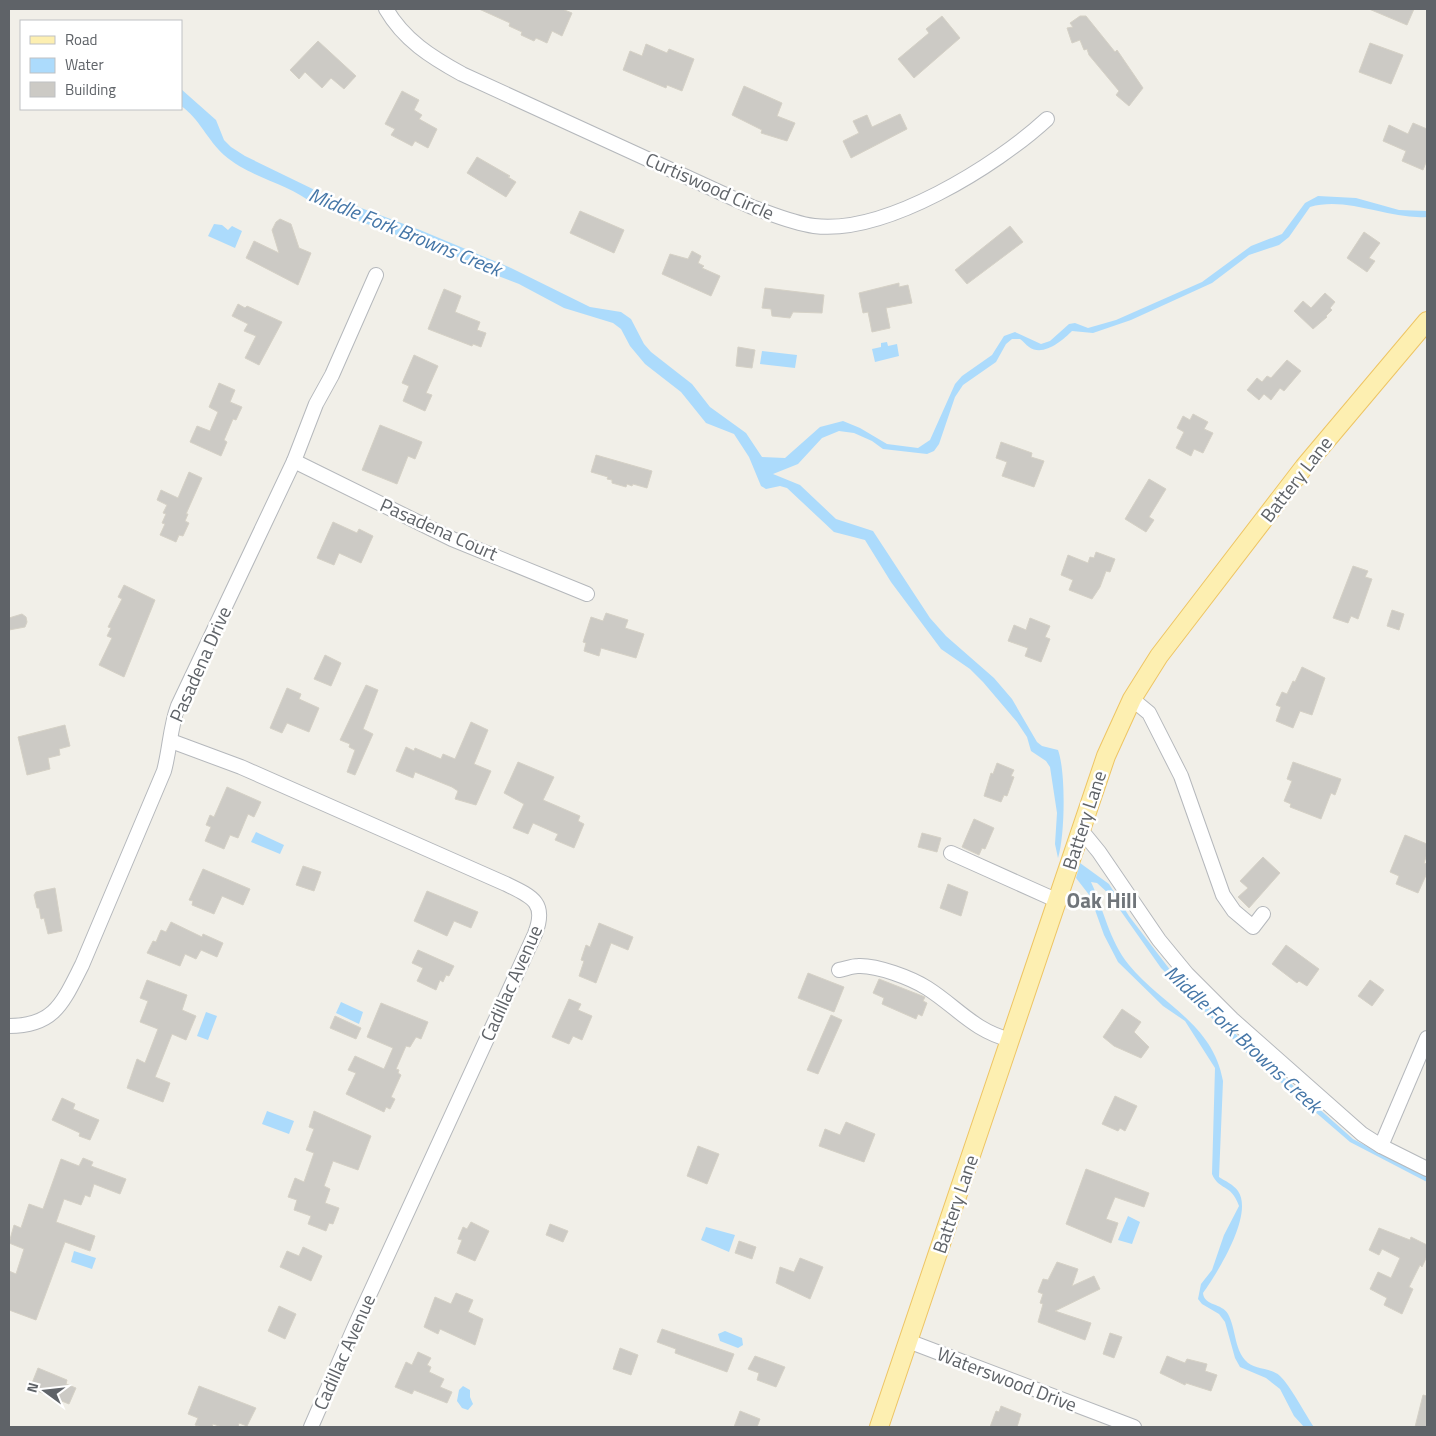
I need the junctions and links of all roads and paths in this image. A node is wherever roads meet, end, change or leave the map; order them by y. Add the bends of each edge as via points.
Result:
1 (386, 9) edge
2 (1047, 119) dead end
3 (376, 275) dead end
4 (1427, 321) edge
5 (294, 461) junction
6 (587, 594) dead end
7 (1132, 698) junction
8 (171, 742) junction
9 (1081, 830) junction
10 (951, 853) dead end
11 (1058, 902) junction
12 (1263, 914) dead end
13 (839, 970) dead end
14 (9, 1026) edge
15 (1427, 1038) edge
16 (1011, 1040) junction
17 (1381, 1146) junction
18 (1427, 1169) edge
19 (908, 1341) junction
20 (311, 1427) edge
21 (879, 1427) edge
22 (1134, 1427) edge

1 - 2 street, Curtiswood Circle via 413,42 462,74 752,207 813,226 863,223 904,210 1007,151
3 - 5 street, Pasadena Drive via 316,404
4 - 7 main road, Battery Lane via 1304,467 1170,642
5 - 6 street, Pasadena Court via 452,538
5 - 8 street, Pasadena Drive via 178,706
7 - 9 main road, Battery Lane via 1106,756
7 - 12 street via 1149,713 1181,776 1223,895 1234,911 1253,927
8 - 14 street, Pasadena Drive via 164,771 70,990 43,1020
8 - 20 street, Cadillac Avenue via 241,767 506,884 532,898 540,913 535,934
9 - 11 main road, Battery Lane
9 - 17 street via 1187,974 1304,1085
10 - 11 street
11 - 16 main road, Battery Lane
13 - 16 street via 859,966 889,971 927,988 993,1036
15 - 17 street
16 - 19 main road, Battery Lane
17 - 18 street
19 - 21 main road, Battery Lane
19 - 22 street, Waterswood Drive

